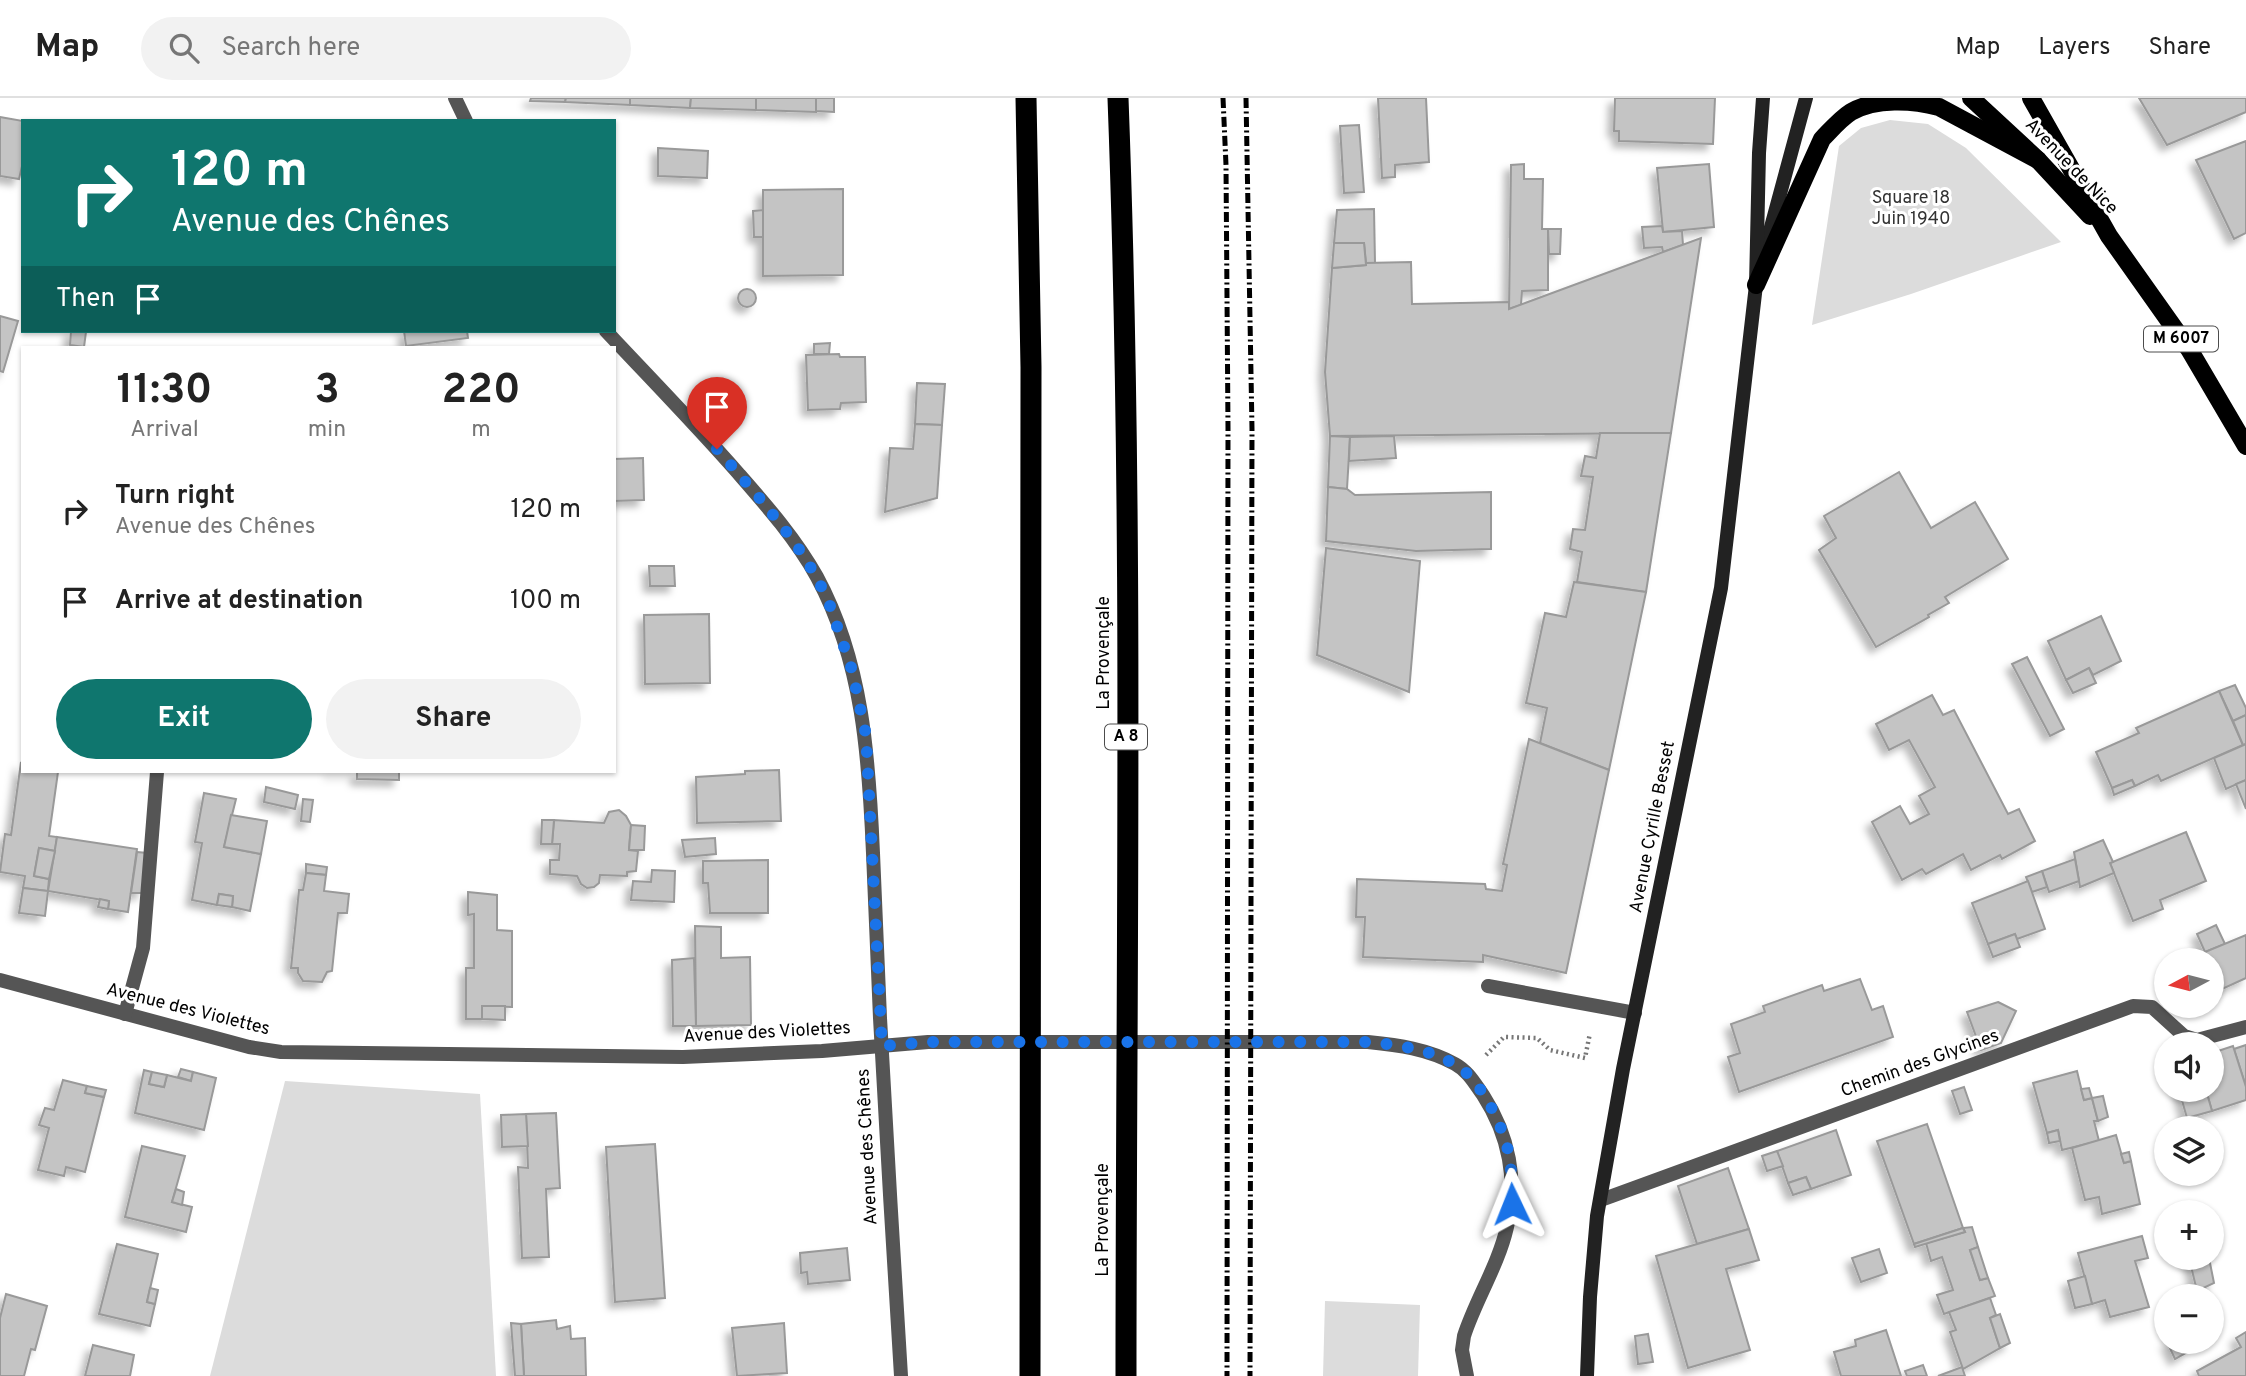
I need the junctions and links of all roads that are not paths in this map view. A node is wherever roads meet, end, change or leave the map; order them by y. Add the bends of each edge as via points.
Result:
1 (455, 98) edge
2 (1026, 98) edge
3 (1118, 98) edge
4 (1763, 98) edge
5 (1806, 98) edge
6 (1971, 98) edge
7 (2031, 98) edge
8 (465, 119) edge
9 (2038, 160) junction
10 (2109, 236) junction
11 (1756, 285) junction
12 (609, 333) edge
13 (2246, 446) edge
14 (157, 773) edge
15 (0, 980) edge
16 (1488, 986) dead end
17 (1635, 1013) junction
18 (125, 1014) junction
19 (2246, 1027) edge
20 (882, 1046) junction
21 (1601, 1200) junction
22 (901, 1376) edge
23 (1030, 1376) edge
24 (1126, 1376) edge
25 (1467, 1376) edge
26 (1587, 1376) edge

1 - 8 street
2 - 23 highway via 1031,367
3 - 24 highway, La Provençale / A 8 via 1126,606
4 - 11 main road, Avenue Cyrille Besset
5 - 11 main road, Avenue Cyrille Besset
6 - 9 main road, Avenue de Nice / M 6007
7 - 10 main road, Avenue de Nice / M 6007
9 - 10 main road, Avenue de Nice / M 6007
9 - 11 main road via 1922,102 1861,108 1822,139
10 - 13 main road, Avenue de Nice / M 6007 via 2189,349
11 - 17 main road, Avenue Cyrille Besset via 1721,588
12 - 20 street, Avenue des Chênes via 762,501 795,543 829,603 852,670 866,735
14 - 18 street via 143,948
15 - 18 street, Avenue des Violettes
16 - 17 street
17 - 21 main road, Avenue Cyrille Besset
18 - 20 street, Avenue des Violettes via 249,1047 317,1054 683,1057
19 - 21 street, Chemin des Glycines via 2197,1040 2184,1036 2152,1007 2133,1006
20 - 22 street, Avenue des Chênes
20 - 25 street, Avenue des Violettes via 928,1042 1368,1042 1418,1049 1457,1065 1468,1073 1490,1106 1504,1138 1512,1204 1498,1254 1464,1336
21 - 26 main road, Avenue Cyrille Besset via 1592,1260

